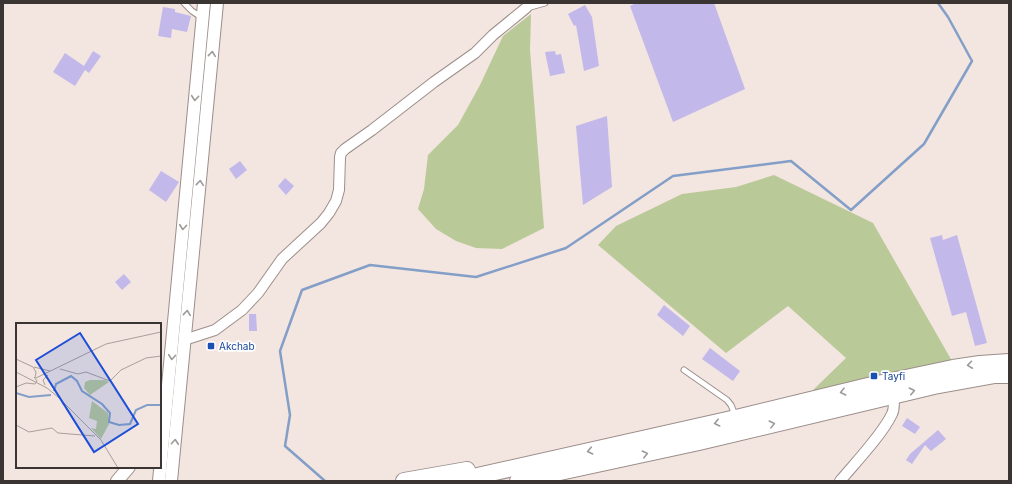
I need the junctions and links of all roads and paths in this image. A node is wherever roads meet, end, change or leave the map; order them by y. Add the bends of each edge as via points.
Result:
1 (184, 3) edge
2 (204, 3) edge
3 (218, 3) edge
4 (546, 3) edge
5 (528, 6) edge
6 (203, 18) junction
7 (184, 340) junction
8 (1009, 362) edge
9 (684, 370) dead end
10 (1009, 375) edge
11 (893, 395) junction
12 (167, 404) junction
13 (161, 415) edge
14 (736, 418) junction
15 (174, 458) junction
16 (128, 468) edge
17 (506, 469) junction
18 (116, 481) edge
19 (160, 481) edge
20 (171, 481) edge
21 (175, 481) edge
22 (404, 481) edge
23 (455, 481) edge
24 (522, 481) edge
25 (840, 481) edge

1 - 6 lane
2 - 6 street
7 -> 3 street
4 - 5 lane
5 - 7 street via 475,53 345,149 340,157 336,201 321,223 282,259 258,293 242,310 215,330
6 -> 12 street
15 -> 7 street
8 -> 14 highway via 953,368
9 - 14 lane via 727,400 732,405
11 -> 10 highway via 995,375
24 -> 11 highway
11 - 25 street via 893,412 888,421
12 - 13 street
12 - 19 street
14 -> 17 highway
15 - 20 street
15 - 21 street
16 - 18 street
17 - 22 highway via 473,469
17 - 23 highway

